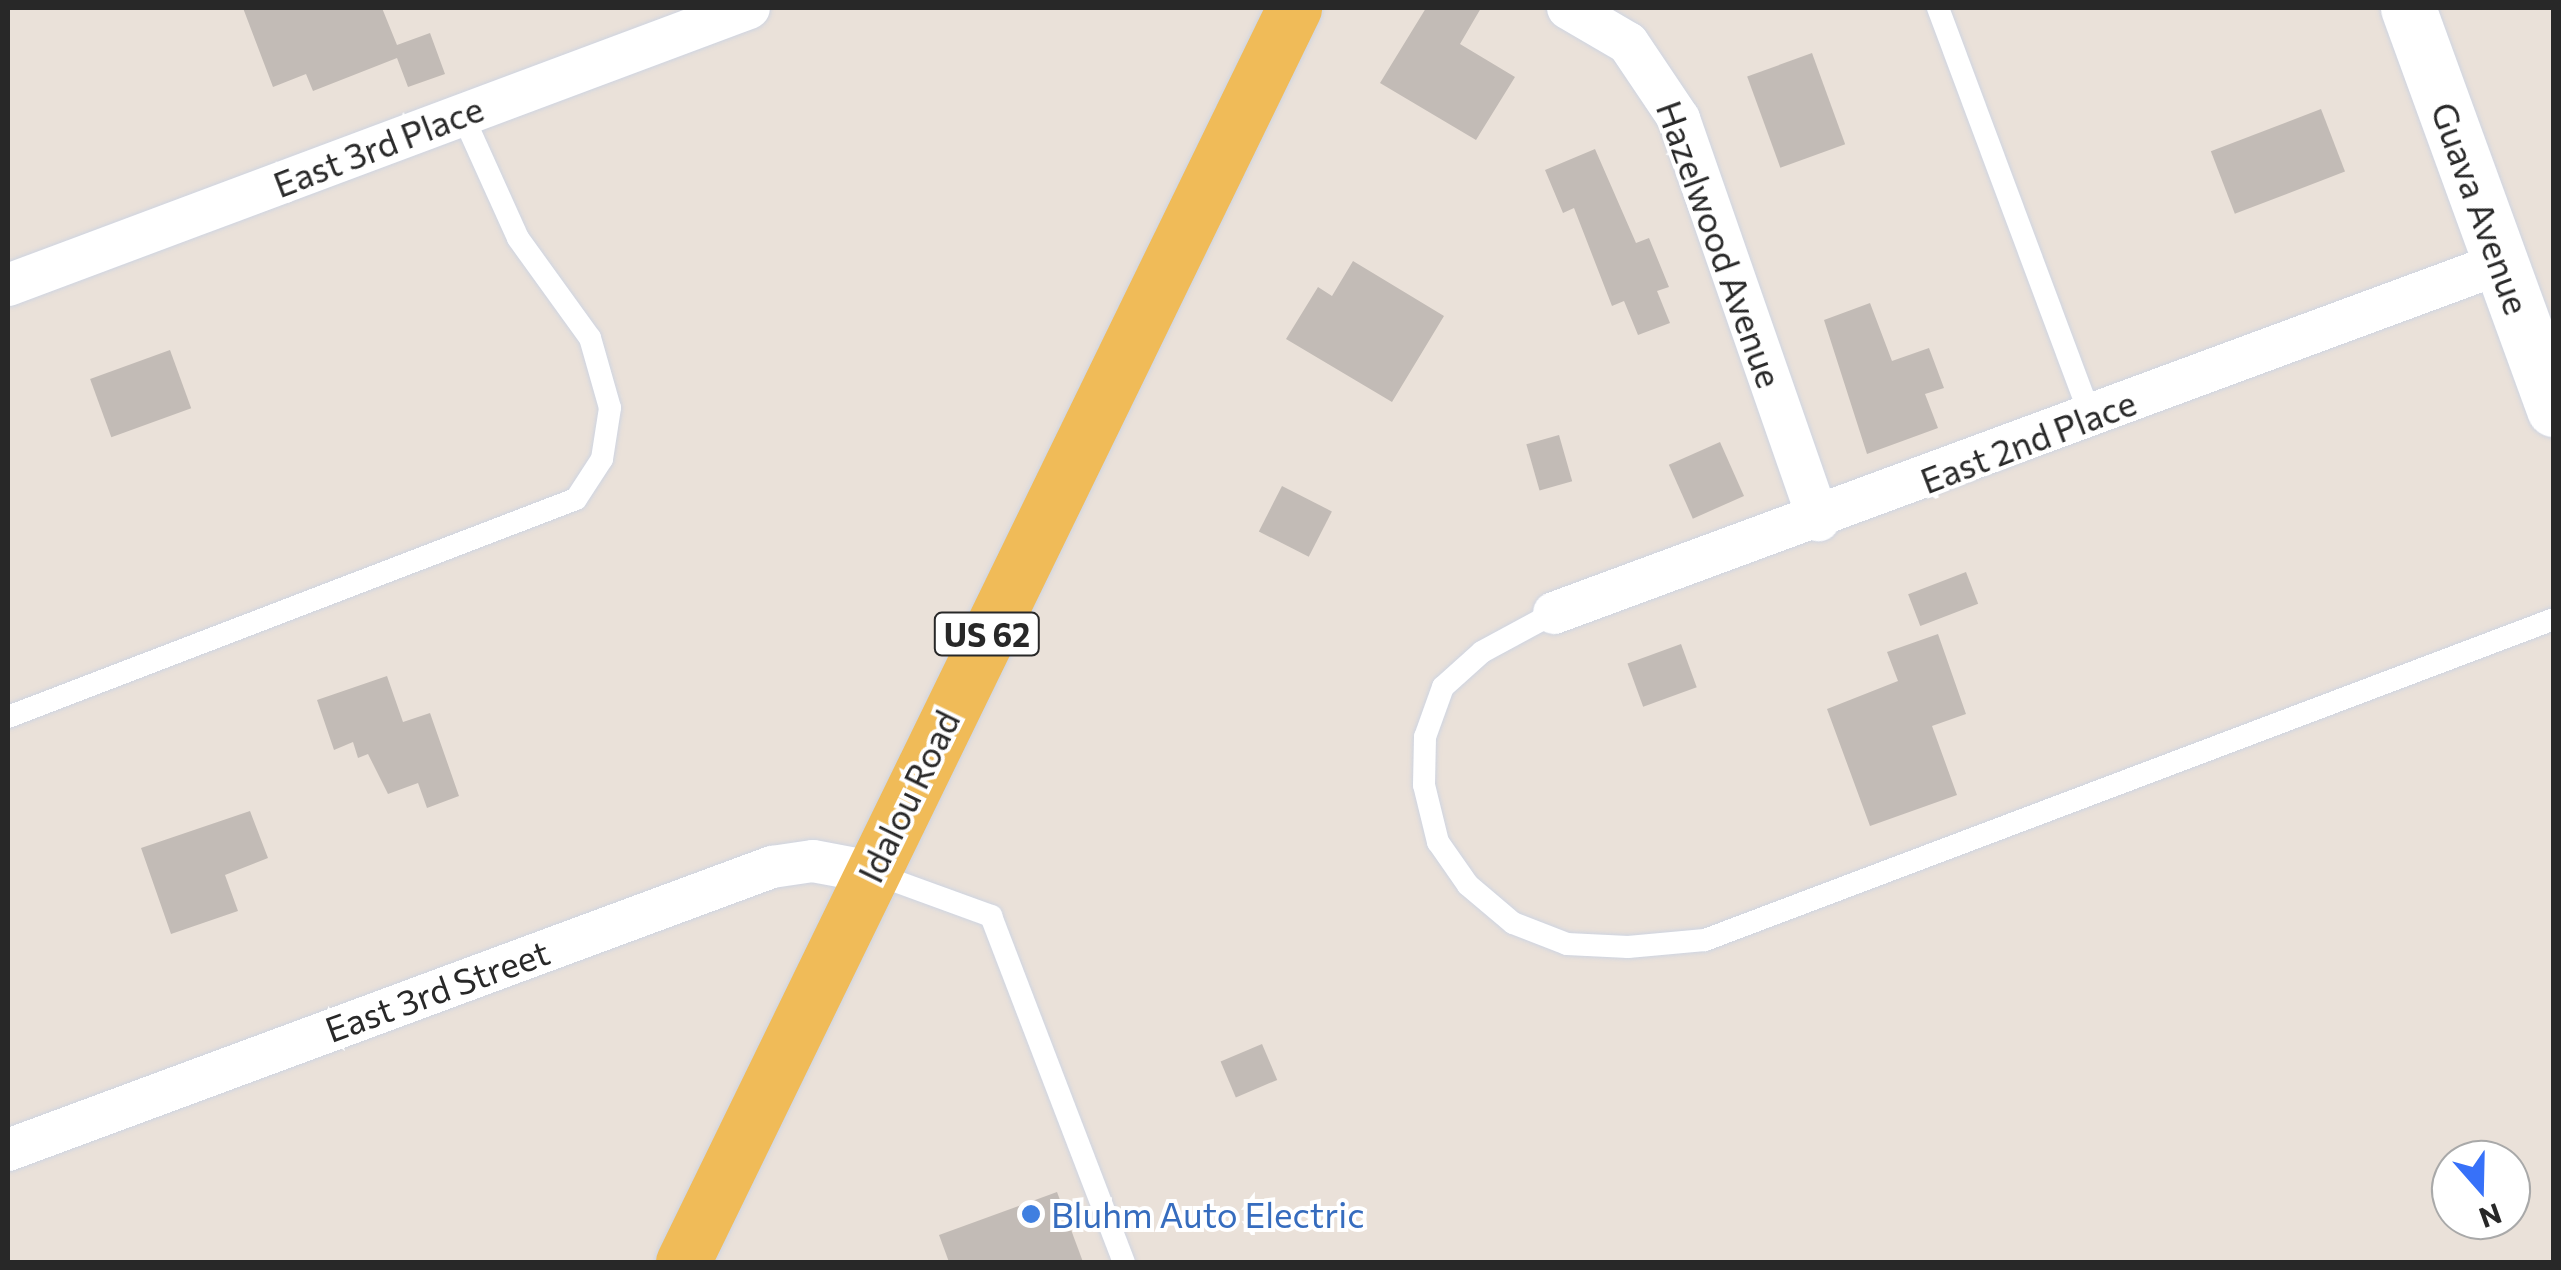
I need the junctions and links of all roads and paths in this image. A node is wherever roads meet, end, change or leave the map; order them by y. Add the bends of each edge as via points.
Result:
1 (1294, 8) edge
2 (1938, 8) edge
3 (2408, 8) edge
4 (724, 12) edge
5 (1594, 13) edge
6 (462, 114) junction
7 (2501, 264) junction
8 (8, 285) edge
9 (2554, 409) edge
10 (2092, 418) junction
11 (1819, 520) junction
12 (1554, 614) joint
13 (2554, 619) edge
14 (8, 718) edge
15 (871, 872) junction
16 (8, 1150) edge
17 (683, 1262) edge
18 (1124, 1262) edge

1 - 15 main road, Idalou Road / US 62
2 - 10 lane
3 - 7 street, Guava Avenue
4 - 6 street, East 3rd Place
5 - 11 street, Hazelwood Avenue via 1653,71 1680,119
6 - 8 street, East 3rd Place
6 - 14 lane via 518,238 590,338 610,408 602,459 576,498
7 - 9 street, Guava Avenue
7 - 10 street, East 2nd Place
10 - 11 street, East 2nd Place
11 - 12 street, East 2nd Place
12 - 13 lane via 1482,652 1443,687 1424,737 1424,785 1438,842 1468,885 1513,923 1567,944 1628,946 1705,940
15 - 16 street, East 3rd Street via 812,861 772,868
15 - 17 main road, Idalou Road / US 62
15 - 18 lane via 991,916

